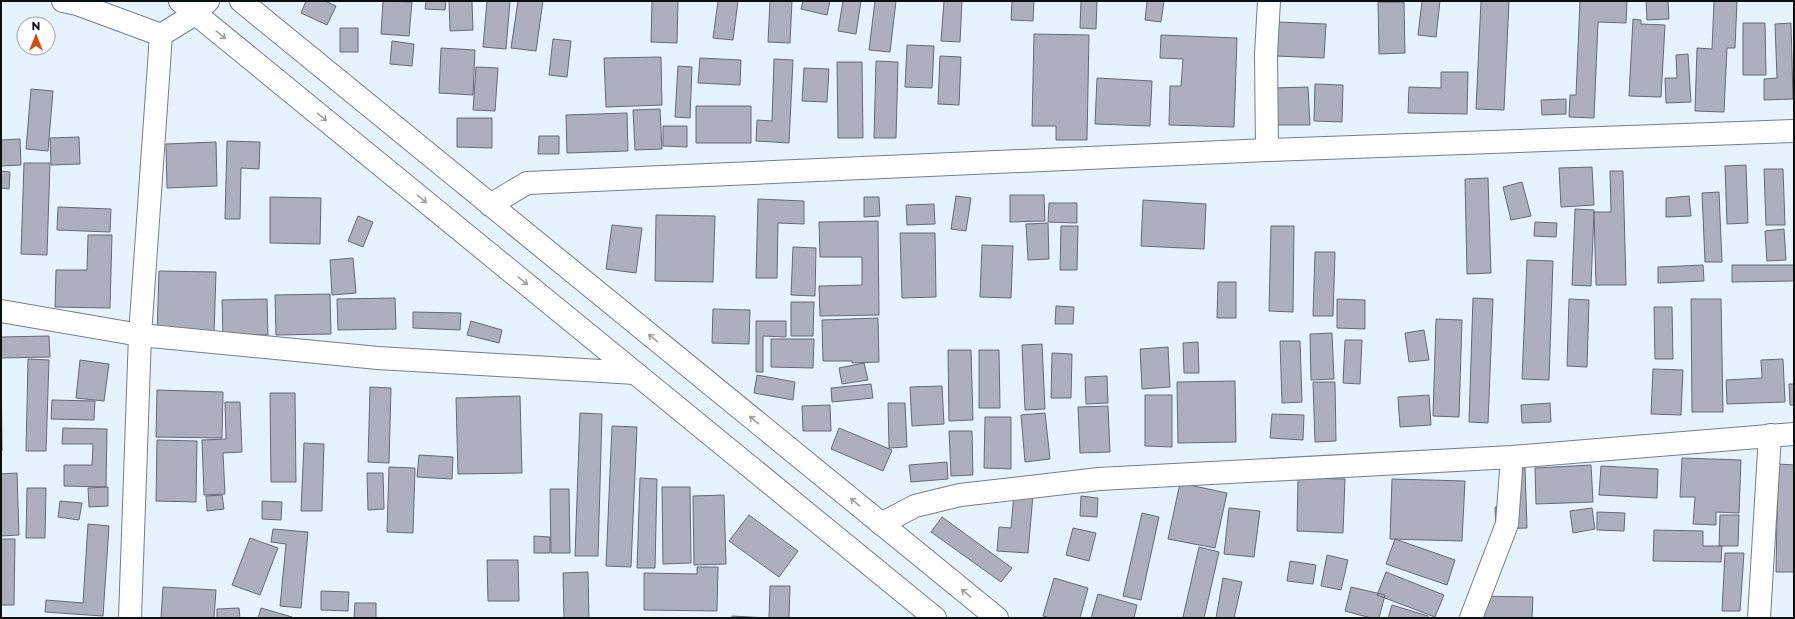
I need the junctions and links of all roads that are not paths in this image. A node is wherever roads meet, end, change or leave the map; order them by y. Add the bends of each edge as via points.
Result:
1 (63, 1) edge
2 (241, 1) edge
3 (1269, 1) edge
4 (195, 5) edge
5 (161, 35) junction
6 (1794, 130) edge
7 (1266, 150) junction
8 (490, 205) junction
9 (1, 311) edge
10 (140, 335) junction
11 (635, 373) junction
12 (1794, 434) edge
13 (1770, 435) junction
14 (1512, 457) junction
15 (881, 524) junction
16 (130, 618) edge
17 (935, 618) edge
18 (997, 618) edge
19 (1471, 618) edge
20 (1759, 618) edge

1 - 5 street
2 - 8 street
3 - 7 street
4 - 5 street
4 -> 11 street
5 - 10 street
6 - 7 street
7 - 8 street via 527,184
15 -> 8 street
9 - 10 street
10 - 11 street via 378,358
10 - 16 street
11 - 17 street
12 - 13 street
13 - 14 street
13 - 20 street
14 - 15 street via 1099,479 960,495 915,506
14 - 19 street via 1507,524
18 -> 15 street

